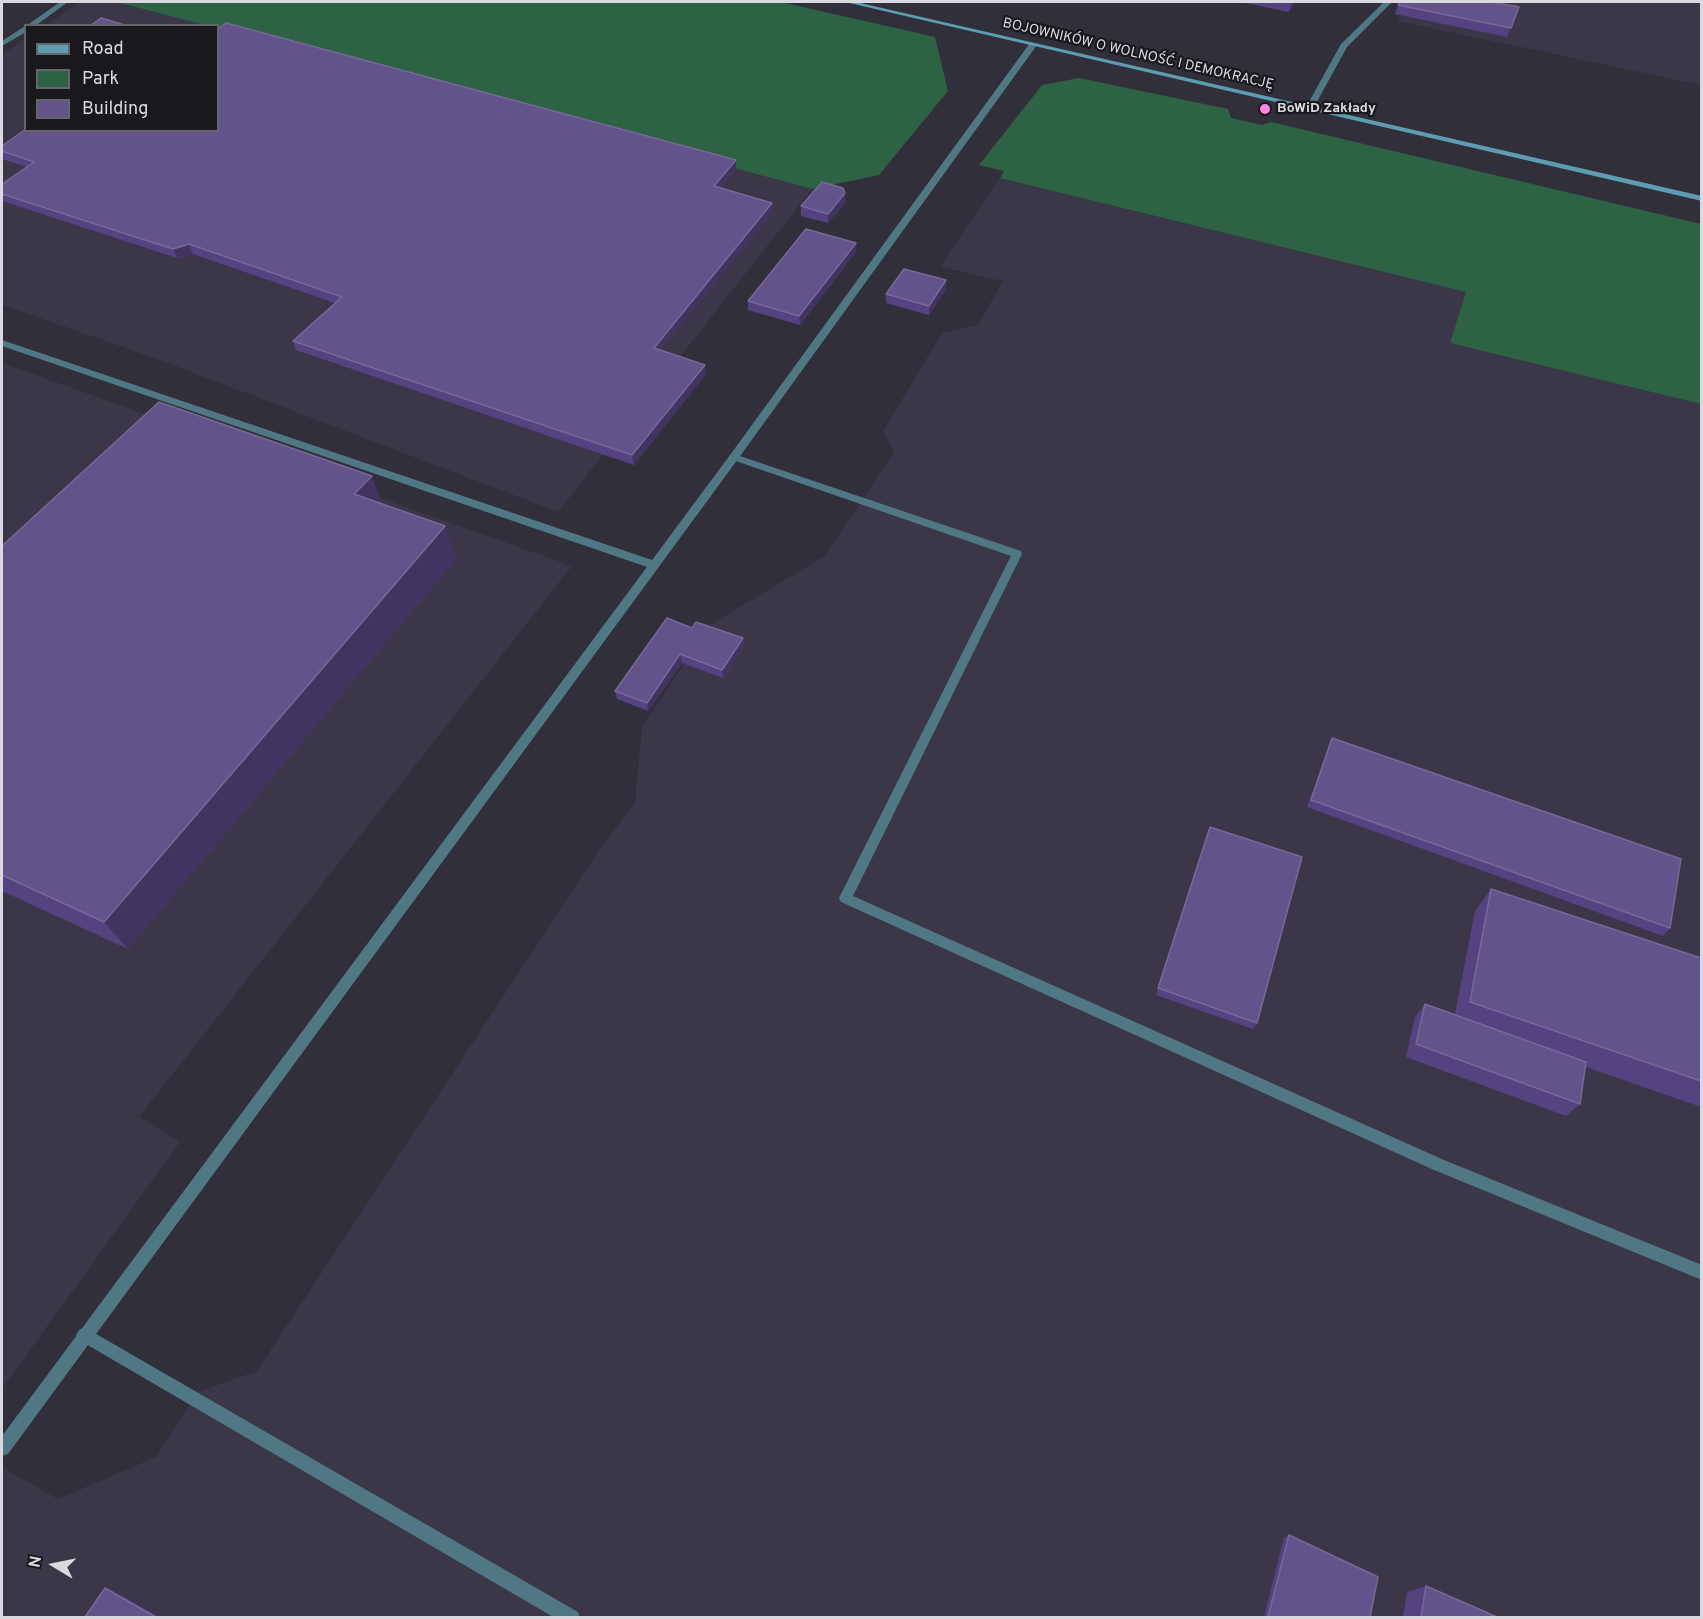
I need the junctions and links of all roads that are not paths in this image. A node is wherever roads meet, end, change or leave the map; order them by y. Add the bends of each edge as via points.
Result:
1 (64, 2) edge
2 (849, 2) edge
3 (1388, 2) edge
4 (31, 24) edge
5 (24, 29) edge
6 (2, 44) edge
7 (1033, 45) junction
8 (1309, 108) junction
9 (1701, 199) edge
10 (2, 343) edge
11 (734, 457) junction
12 (654, 565) junction
13 (1701, 1273) edge
14 (84, 1335) junction
15 (2, 1448) edge
16 (572, 1617) edge

1 - 4 street
2 - 7 main road, BOJOWNIKÓW O WOLNOŚĆ I DEMOKRACJĘ
3 - 8 street via 1344,46
5 - 6 street
7 - 8 main road, BOJOWNIKÓW O WOLNOŚĆ I DEMOKRACJĘ
7 - 11 street
8 - 9 main road, BOJOWNIKÓW O WOLNOŚĆ I DEMOKRACJĘ
10 - 12 street
11 - 12 street
11 - 13 street via 1017,554 845,898 1438,1165
12 - 14 street
14 - 15 street
14 - 16 street

